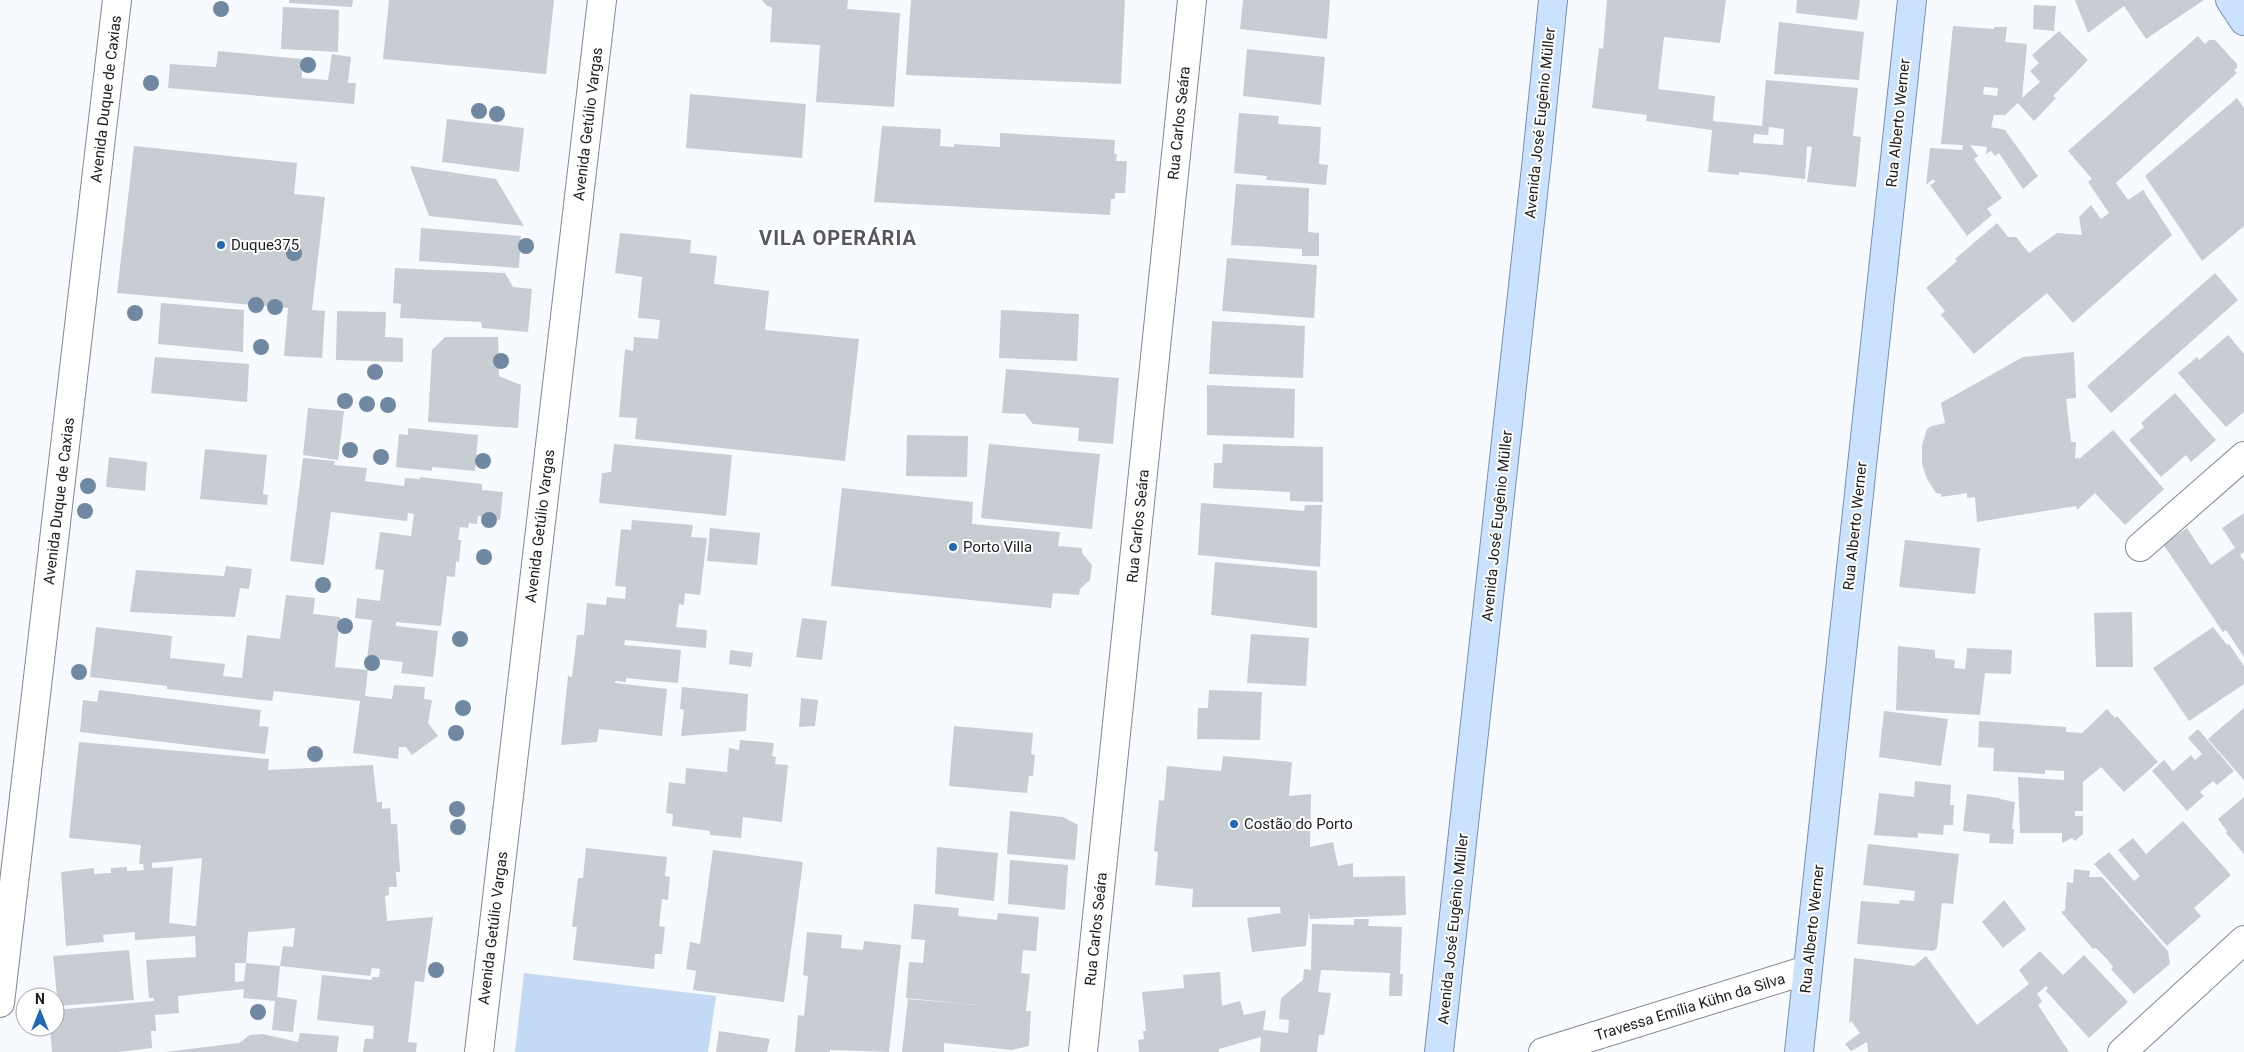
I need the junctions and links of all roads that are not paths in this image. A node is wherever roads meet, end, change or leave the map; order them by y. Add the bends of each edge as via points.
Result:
1 (117, 0) edge
2 (602, 0) edge
3 (1192, 0) edge
4 (1553, 0) edge
5 (1912, 0) edge
6 (2230, 0) edge
7 (2244, 21) edge
8 (2244, 456) edge
9 (2140, 547) dead end
10 (2244, 940) edge
11 (1807, 970) junction
12 (0, 1003) edge
13 (479, 1052) edge
14 (1083, 1052) edge
15 (1439, 1052) edge
16 (1543, 1052) edge
17 (1800, 1052) edge
18 (2122, 1052) edge

1 - 12 street, Avenida Duque de Caxias
2 - 13 street, Avenida Getúlio Vargas
3 - 14 street, Rua Carlos Seára
4 - 15 main road, Avenida José Eugênio Müller
5 - 11 main road, Rua Alberto Werner
6 - 7 main road
8 - 9 street
10 - 18 street
11 - 16 street, Travessa Emília Kühn da Silva
11 - 17 main road, Rua Alberto Werner

